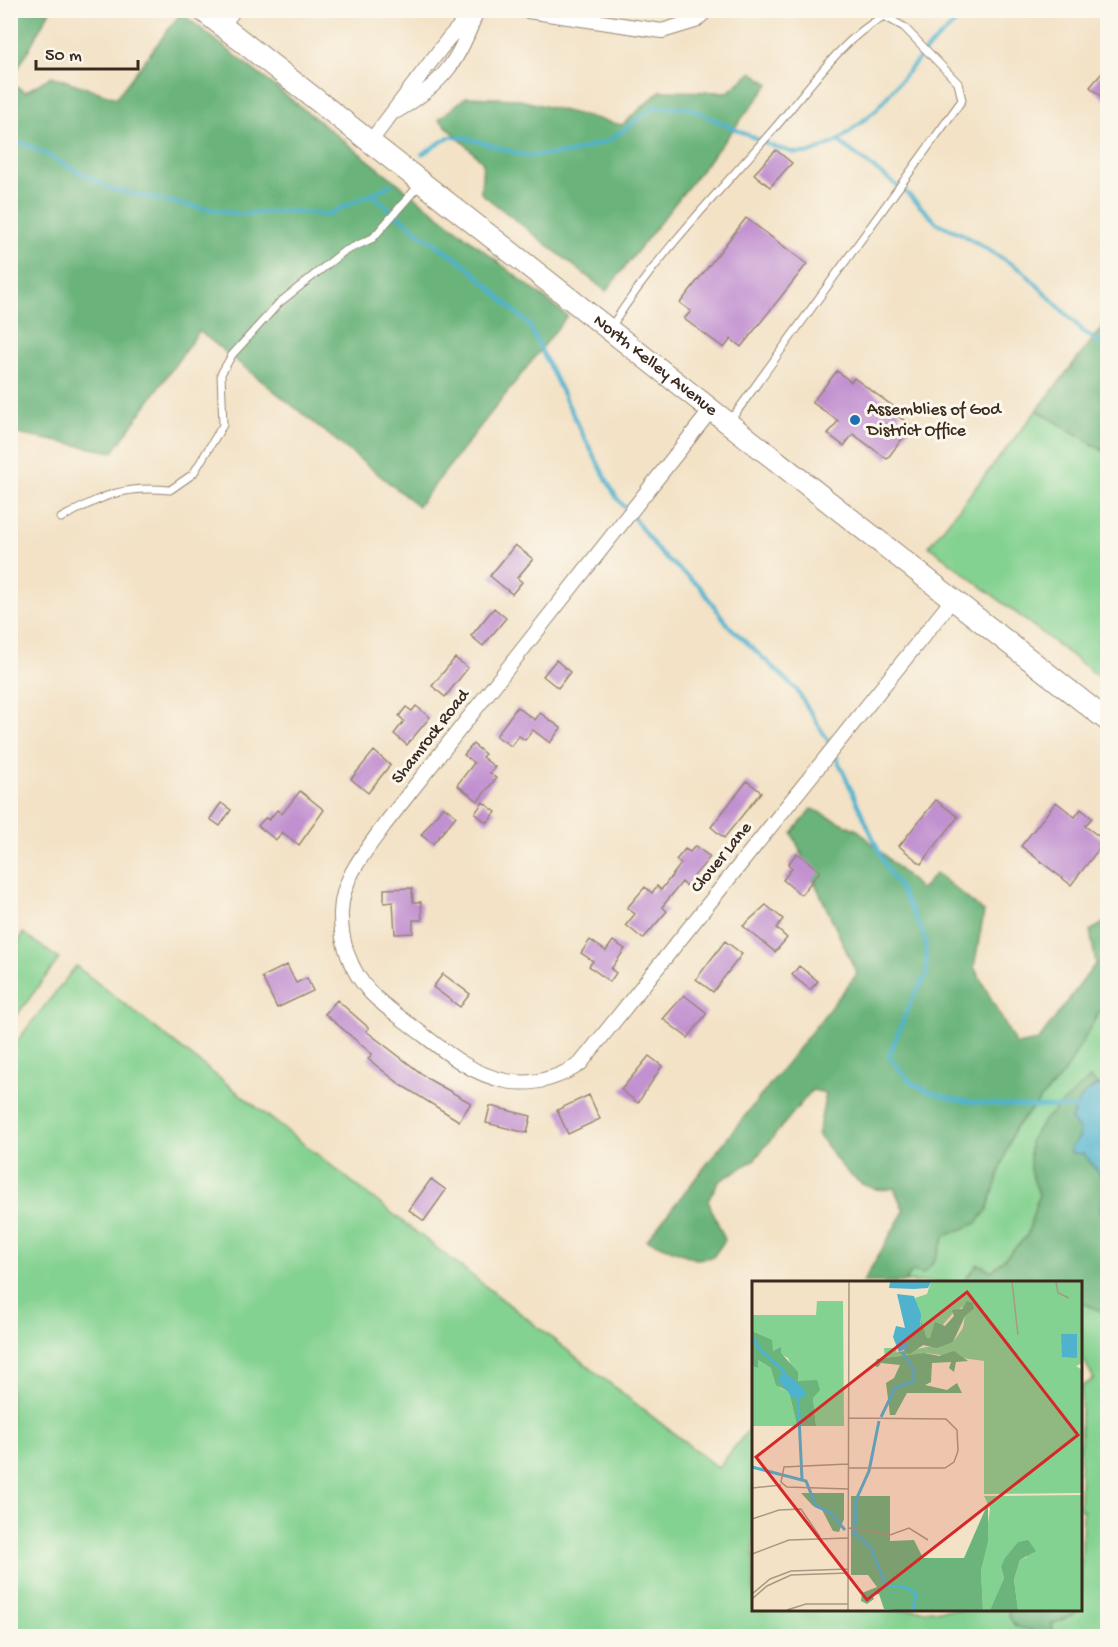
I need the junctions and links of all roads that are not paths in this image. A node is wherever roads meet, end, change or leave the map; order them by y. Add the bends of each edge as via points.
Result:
1 (202, 10) edge
2 (476, 10) edge
3 (521, 10) edge
4 (707, 10) edge
5 (885, 13) edge
6 (228, 18) edge
7 (392, 113) junction
8 (370, 142) junction
9 (422, 182) junction
10 (610, 330) junction
11 (711, 410) junction
12 (728, 423) junction
13 (61, 518) dead end
14 (953, 599) junction
15 (1107, 721) edge
16 (488, 1076) joint

1 - 6 main road, North Kelley Avenue
2 - 7 street via 448,39
2 - 7 street via 464,48 439,83
3 - 4 street via 662,31 694,21
5 - 10 lane via 855,36 695,215
5 - 12 lane via 904,27 958,83 962,100
6 - 8 main road, North Kelley Avenue
7 - 8 street
8 - 9 main road, North Kelley Avenue
9 - 10 main road, North Kelley Avenue
9 - 13 lane via 373,238 343,252 279,303 232,355 221,374 223,425 193,474 170,490 118,490
10 - 11 main road, North Kelley Avenue
11 - 12 main road, North Kelley Avenue
11 - 16 street, Shamrock Road via 385,824 349,876 342,903 342,928 349,960 360,978 380,1002 457,1060
12 - 14 main road, North Kelley Avenue
14 - 15 main road, North Kelley Avenue
14 - 16 street, Clover Lane via 580,1064 556,1077 536,1081 507,1081

